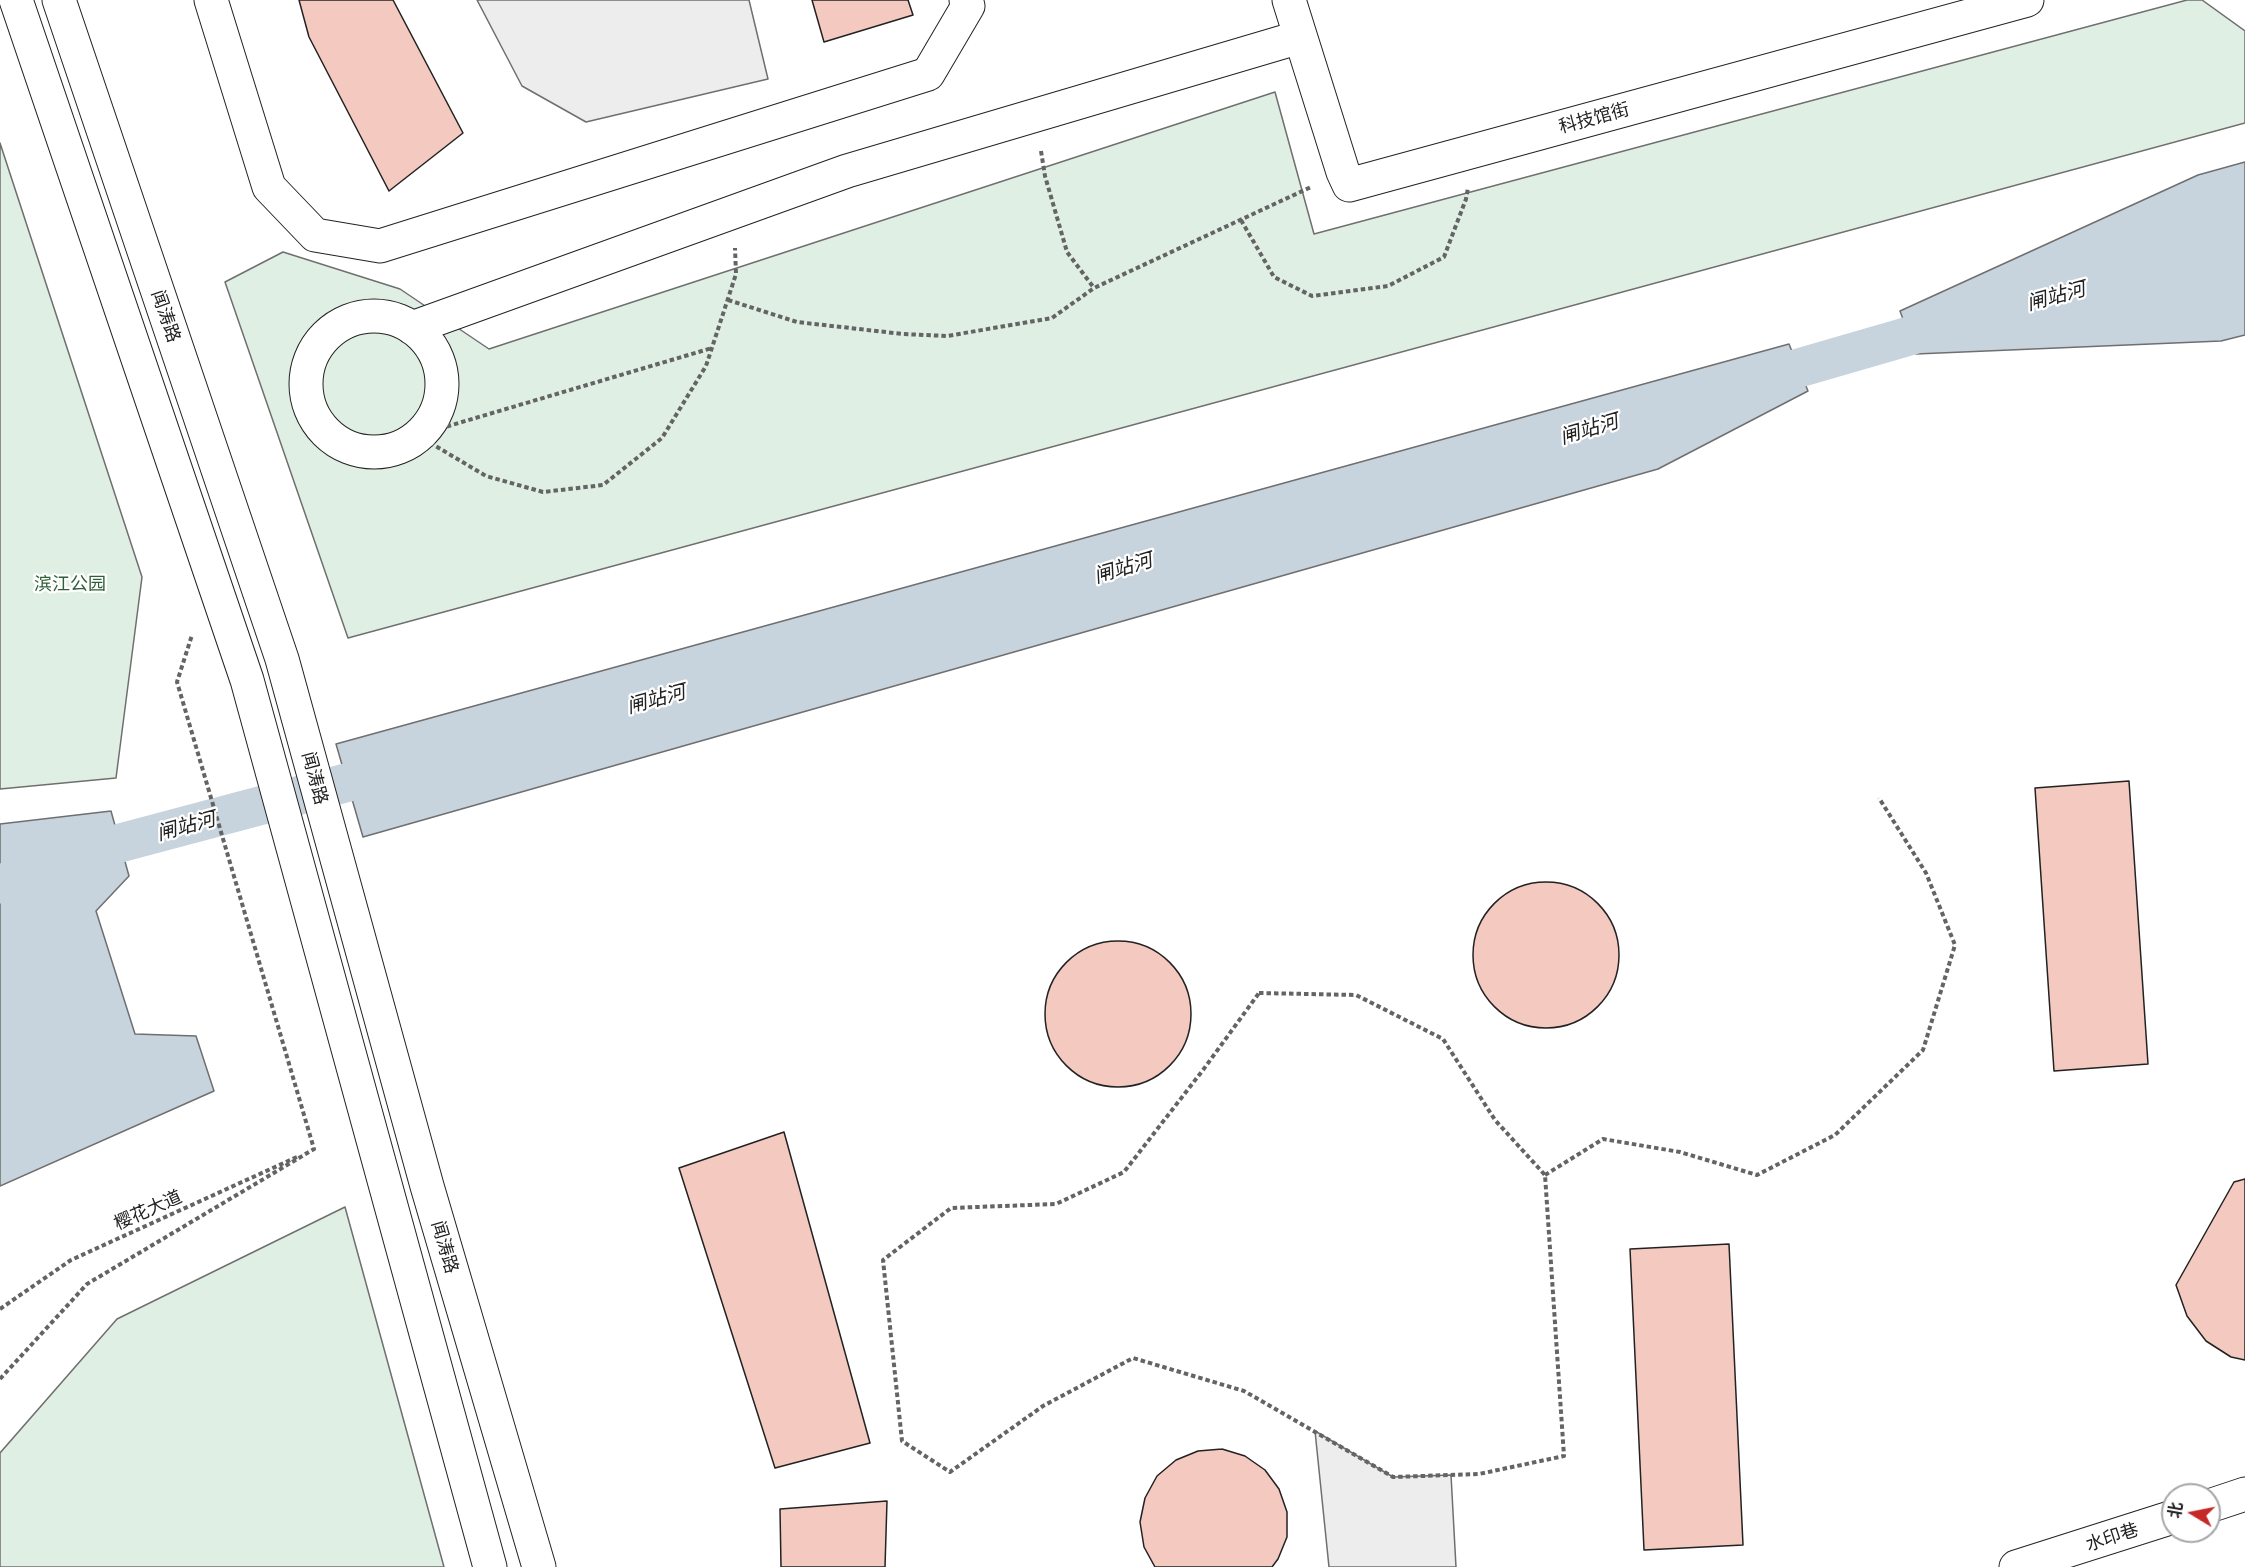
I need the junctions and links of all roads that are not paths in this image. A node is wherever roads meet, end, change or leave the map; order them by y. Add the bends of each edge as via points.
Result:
1 (16, 0) edge
2 (59, 0) edge
3 (211, 0) edge
4 (966, 0) edge
5 (1289, 0) edge
6 (2027, 0) edge
7 (1300, 38) junction
8 (412, 328) junction
9 (2245, 1494) edge
10 (2221, 1502) edge
11 (2161, 1521) edge
12 (489, 1567) edge
13 (539, 1567) edge
14 (2016, 1567) edge

1 - 12 main road via 247,680
2 - 13 main road, 闻涛路 via 282,659 427,1186
3 - 4 main road via 269,187 315,235 380,246 927,74 968,6
5 - 7 main road
6 - 7 main road, 科技馆街 via 1349,185
7 - 8 main road via 847,171
8 - 8 main road via 428,343 439,363 442,385 438,407 427,426 410,442 390,451 346,447 327,434 314,416 306,394 307,372 315,350 328,333 348,321 370,316 392,318
9 - 10 main road
11 - 14 main road, 水印巷

